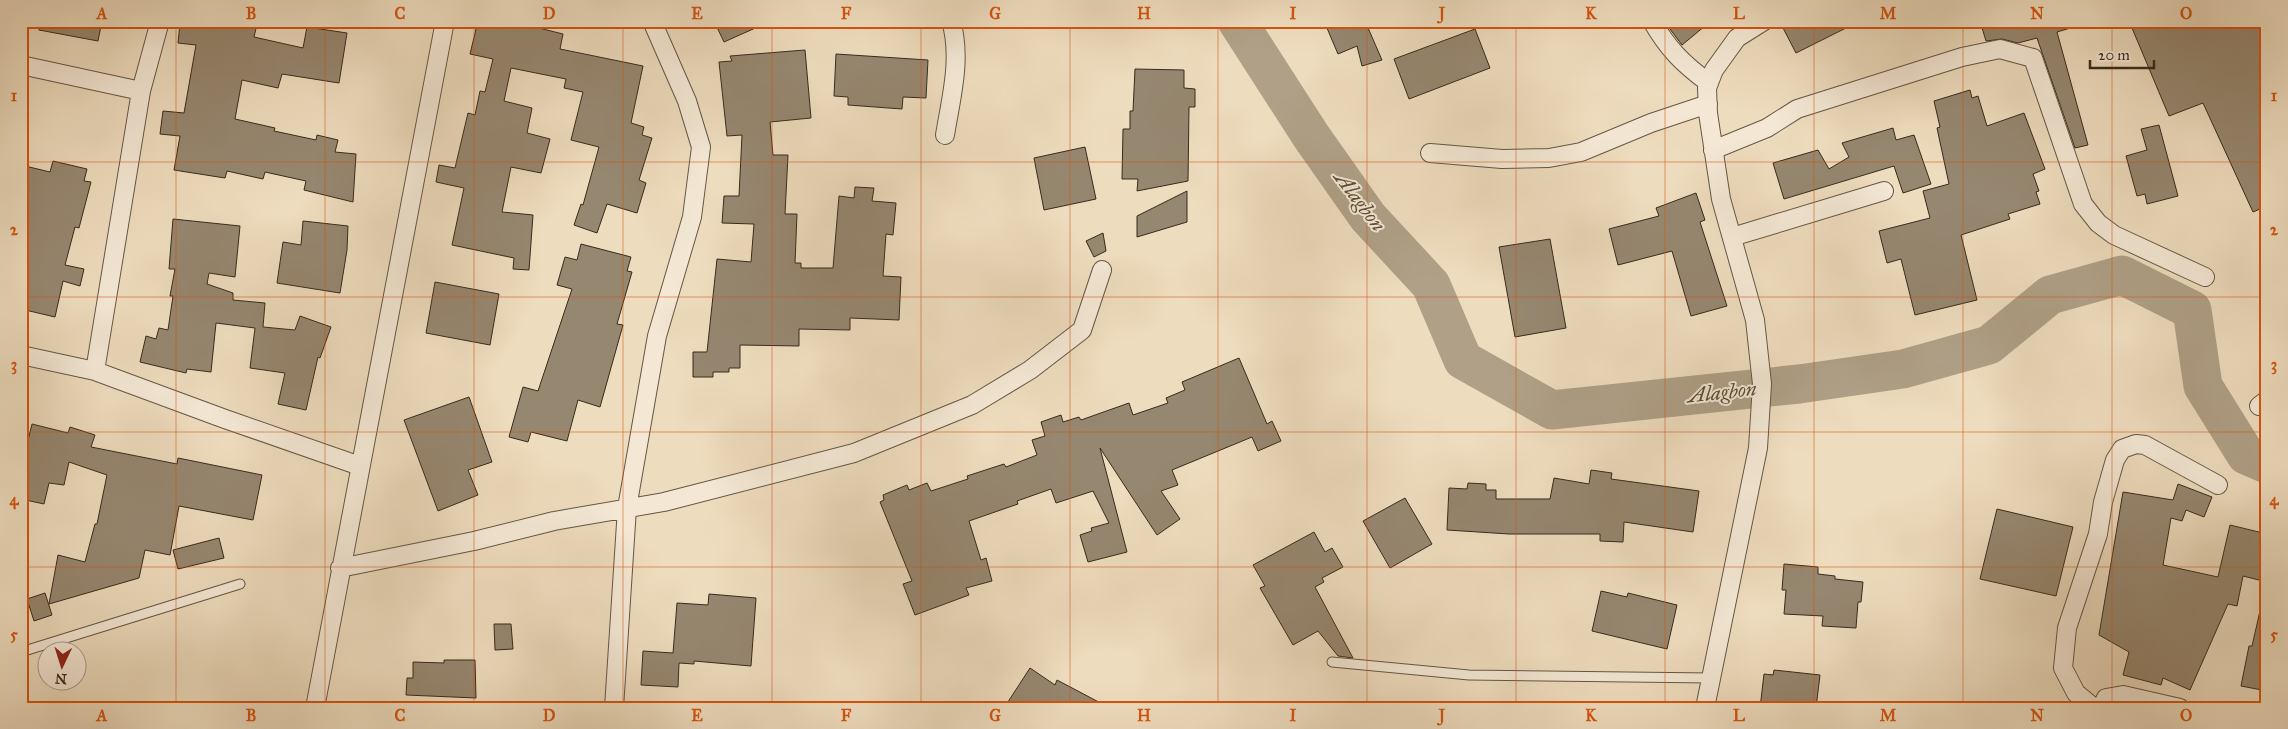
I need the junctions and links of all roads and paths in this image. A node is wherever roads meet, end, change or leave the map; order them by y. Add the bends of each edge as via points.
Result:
1 (160, 21) edge
2 (445, 21) edge
3 (652, 21) edge
4 (951, 21) edge
5 (1652, 21) edge
6 (1764, 21) edge
7 (21, 65) edge
8 (1709, 83) junction
9 (141, 91) junction
10 (1708, 104) junction
11 (945, 135) dead end
12 (1714, 150) junction
13 (1430, 153) dead end
14 (1884, 192) dead end
15 (1732, 237) junction
16 (1102, 270) dead end
17 (2204, 277) dead end
18 (21, 354) edge
19 (95, 371) junction
20 (360, 466) junction
21 (2218, 486) dead end
22 (627, 508) junction
23 (340, 568) junction
24 (240, 584) dead end
25 (21, 652) edge
26 (1332, 662) dead end
27 (1711, 678) junction
28 (315, 708) edge
29 (614, 708) edge
30 (1705, 708) edge
31 (2094, 708) edge
32 (2101, 708) edge
33 (2180, 708) edge

1 - 9 street
2 - 20 street
3 - 22 street via 687,101 701,147 692,217 656,336
4 - 11 street via 956,39 956,62
5 - 8 street via 1664,42
6 - 8 street via 1737,38 1714,70
7 - 9 street
8 - 10 street
9 - 19 street
10 - 12 street
10 - 13 street via 1581,152 1549,158 1502,159
12 - 15 street via 1721,199
12 - 17 street via 1768,128 1797,108 1962,57 2000,49 2019,53 2033,58 2083,204 2098,223 2114,235
14 - 15 street
15 - 27 street via 1755,320 1762,384 1758,448
16 - 22 street via 1082,330 1030,370 972,405 854,453 691,496
18 - 19 street
19 - 20 street
20 - 23 street
21 - 31 street via 2145,445 2136,444 2122,449 2115,460 2094,549 2067,628 2063,668 2076,693
22 - 23 street
22 - 29 street
23 - 28 street
24 - 25 lane
26 - 27 lane via 1469,675
27 - 30 street
32 - 33 street via 2106,698 2123,694

